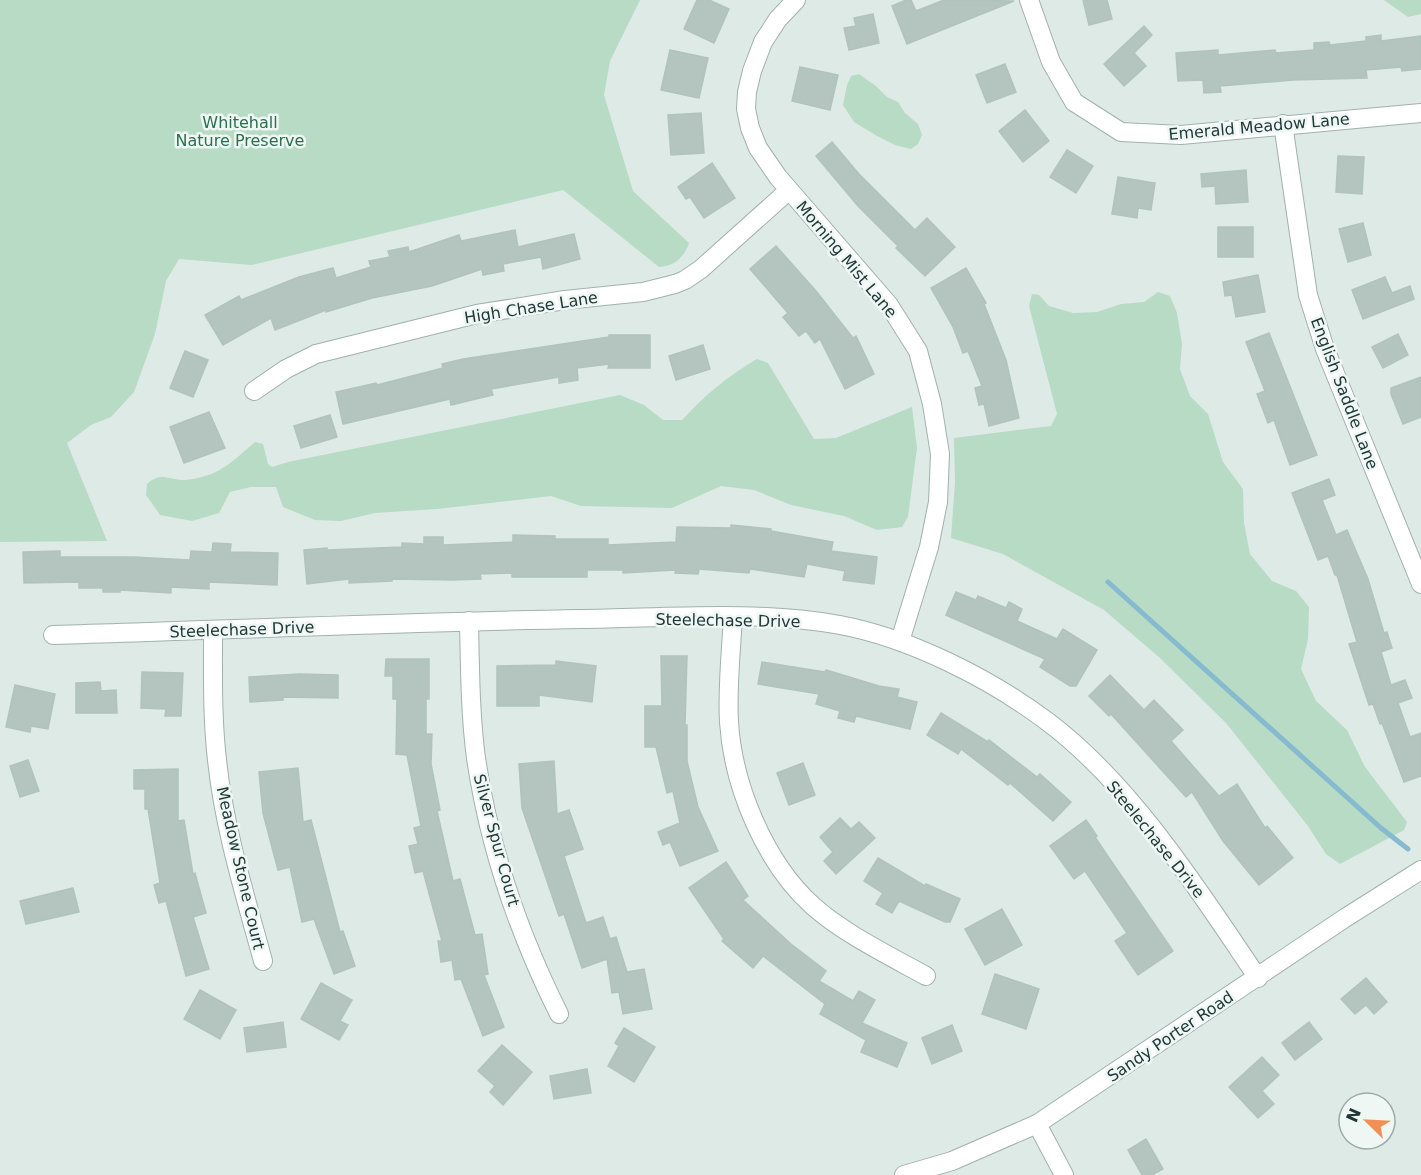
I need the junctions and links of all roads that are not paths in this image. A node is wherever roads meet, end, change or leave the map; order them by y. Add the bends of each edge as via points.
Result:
1 (796, 0) edge
2 (1029, 0) edge
3 (1421, 113) edge
4 (1283, 124) junction
5 (788, 191) junction
6 (254, 392) dead end
7 (1421, 584) edge
8 (733, 617) junction
9 (469, 621) junction
10 (213, 631) junction
11 (53, 636) dead end
12 (900, 641) junction
13 (1421, 870) edge
14 (263, 961) dead end
15 (926, 976) dead end
16 (1258, 978) junction
17 (559, 1014) dead end
18 (1037, 1124) junction
19 (904, 1175) edge
20 (1064, 1175) edge

1 - 5 street, Morning Mist Lane via 763,42 747,92 746,109 758,148
2 - 4 street, Emerald Meadow Lane via 1051,62 1074,102 1121,132 1180,135
3 - 4 street, Emerald Meadow Lane
4 - 7 street, English Saddle Lane via 1308,296 1325,348
5 - 6 street, High Chase Lane via 701,269 675,284 477,314 316,354
5 - 12 street, Morning Mist Lane via 889,305 918,351 932,404 940,454 938,502 929,548
8 - 9 street, Steelechase Drive
8 - 12 street, Steelechase Drive via 841,625
8 - 15 street via 729,723 736,772 779,869 813,907
9 - 10 street, Steelechase Drive
9 - 17 street, Silver Spur Court via 473,728 483,796 524,937
10 - 11 street, Steelechase Drive
10 - 14 street, Meadow Stone Court via 216,758 222,798
12 - 16 street, Steelechase Drive via 1020,702 1093,763 1137,810 1192,881
13 - 16 street, Sandy Porter Road
16 - 18 street, Sandy Porter Road
18 - 19 street, Sandy Porter Road via 952,1161
18 - 20 street

